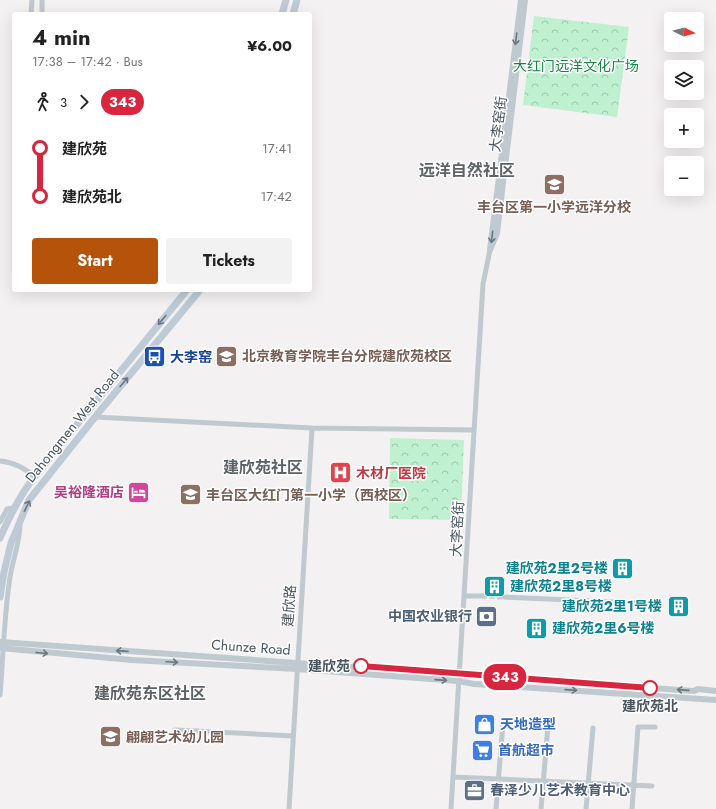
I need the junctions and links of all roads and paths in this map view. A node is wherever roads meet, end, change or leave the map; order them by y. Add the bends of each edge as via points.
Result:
1 (32, 0) edge
2 (42, 0) edge
3 (286, 0) edge
4 (296, 0) edge
5 (521, 0) edge
6 (525, 0) edge
7 (31, 12) edge
8 (42, 12) edge
9 (283, 12) edge
10 (293, 12) edge
11 (490, 250) junction
12 (185, 292) edge
13 (198, 292) edge
14 (95, 417) junction
15 (312, 428) junction
16 (474, 430) junction
17 (0, 461) edge
18 (35, 476) junction
19 (13, 508) junction
20 (20, 520) junction
21 (0, 522) edge
22 (0, 538) edge
23 (465, 596) junction
24 (482, 596) tunnel mouth
25 (0, 597) edge
26 (504, 598) tunnel mouth
27 (660, 604) dead end
28 (2, 642) edge
29 (2, 649) edge
30 (298, 662) junction
31 (297, 669) junction
32 (459, 674) junction
33 (458, 682) junction
34 (716, 691) edge
35 (0, 695) edge
36 (716, 700) edge
37 (503, 723) dead end
38 (548, 725) dead end
39 (655, 727) dead end
40 (593, 728) dead end
41 (175, 730) dead end
42 (293, 736) junction
43 (453, 777) junction
44 (498, 779) junction
45 (543, 781) junction
46 (588, 783) junction
47 (634, 785) junction
48 (652, 786) dead end
49 (289, 809) edge
50 (451, 809) edge
51 (496, 809) edge
52 (541, 809) edge
53 (586, 809) edge
54 (632, 809) edge

1 - 7 street
2 - 8 street
3 - 9 main road
4 - 10 main road
5 -> 11 street, 大李窑街
6 - 11 street, 大李窑街 via 497,233
11 - 16 street, 大李窑街 via 483,284
12 -> 18 main road, Dahongmen West Road
14 -> 13 main road, Dahongmen West Road
14 - 15 street
20 -> 14 main road, Dahongmen West Road via 29,500
15 - 16 street
15 - 30 street, 建欣路
16 - 23 street, 大李窑街
17 - 18 street via 19,465
18 - 19 main road, Dahongmen West Road
19 - 21 street via 7,509
19 - 22 main road, Dahongmen West Road
20 - 25 main road, Dahongmen West Road via 11,543
20 - 28 street via 20,537 12,565
23 - 24 street
23 - 32 street, 大李窑街
26 - 27 street
28 - 29 street
30 -> 28 street, Chunze Road
29 -> 31 street, Chunze Road via 132,660
29 - 35 street
30 - 31 street, 建欣路
30 - 32 street, Chunze Road
31 -> 33 street, Chunze Road
31 - 42 street, 建欣路
32 - 33 street, 大李窑街
34 -> 32 street, Chunze Road
33 -> 36 street, Chunze Road
33 - 43 street, 大李窑街
37 - 44 street
38 - 45 street
39 - 47 street via 638,726
40 - 46 street
41 - 42 street
42 - 49 street, 建欣路
43 - 44 street
43 - 50 street, 大李窑街
44 - 45 street
44 - 51 street
45 - 46 street
45 - 52 street
46 - 47 street
46 - 53 street
47 - 48 street
47 - 54 street

